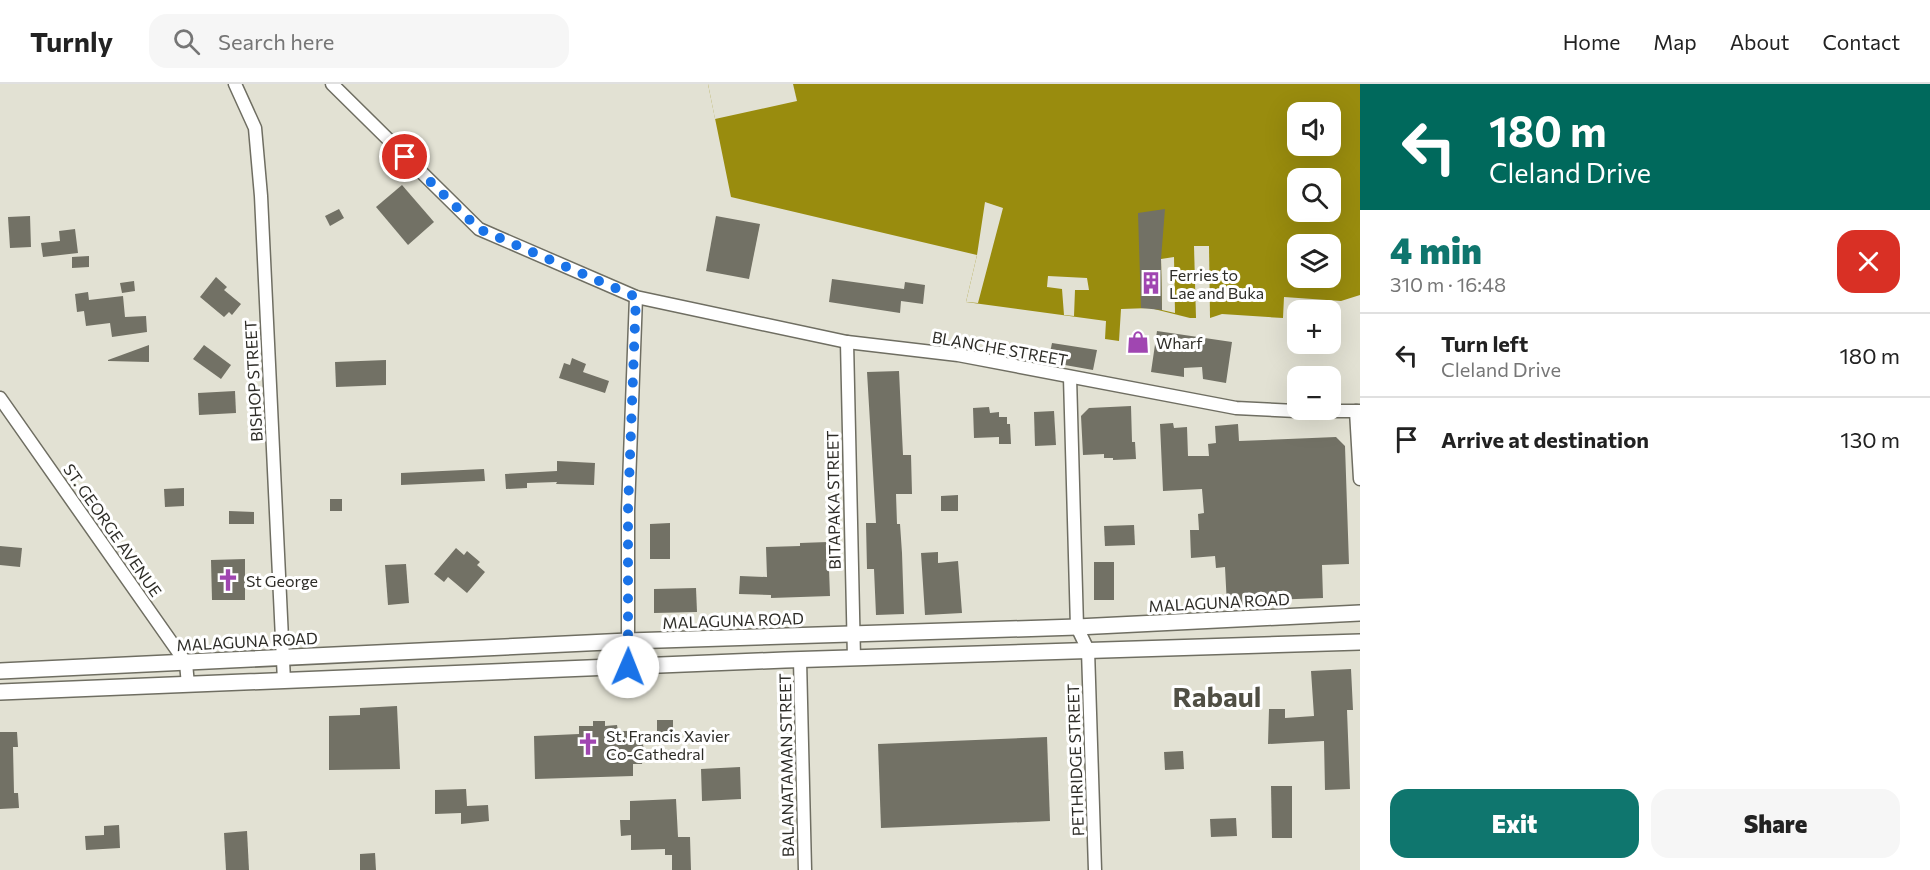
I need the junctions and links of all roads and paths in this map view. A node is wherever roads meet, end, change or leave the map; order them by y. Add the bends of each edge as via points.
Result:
1 (235, 84) edge
2 (332, 84) edge
3 (636, 297) junction
4 (847, 342) junction
5 (1070, 377) junction
6 (0, 398) edge
7 (1358, 411) edge
8 (1360, 479) edge
9 (1360, 613) edge
10 (1077, 627) junction
11 (853, 635) junction
12 (628, 641) junction
13 (1360, 642) edge
14 (1088, 650) junction
15 (283, 657) junction
16 (854, 658) junction
17 (800, 660) junction
18 (186, 663) junction
19 (628, 667) junction
20 (0, 671) edge
21 (284, 681) junction
22 (188, 685) junction
23 (0, 692) edge
24 (805, 870) edge
25 (1095, 870) edge

1 - 15 street, BISHOP STREET via 255,128 261,196
2 - 3 street, BLANCHE STREET via 479,229
3 - 4 street, BLANCHE STREET
3 - 12 street via 628,510
4 - 5 street, BLANCHE STREET via 958,355
4 - 11 street, BITAPAKA STREET
5 - 7 street, BLANCHE STREET via 1236,408
5 - 10 street
6 - 18 street, ST. GEORGE AVENUE
7 - 8 street
9 - 10 street, MALAGUNA ROAD
10 - 11 street, MALAGUNA ROAD
10 - 14 street
11 - 12 street, MALAGUNA ROAD
11 - 16 street, BITAPAKA STREET
12 - 15 street, MALAGUNA ROAD
12 - 19 street
13 - 14 street
14 - 16 street
14 - 25 street, PETHRIDGE STREET
15 - 18 street, MALAGUNA ROAD
15 - 21 street, BISHOP STREET
16 - 17 street
17 - 19 street
17 - 24 street, BALANATAMAN STREET
18 - 20 street, MALAGUNA ROAD
18 - 22 street, ST. GEORGE AVENUE
19 - 21 street
21 - 22 street
22 - 23 street

